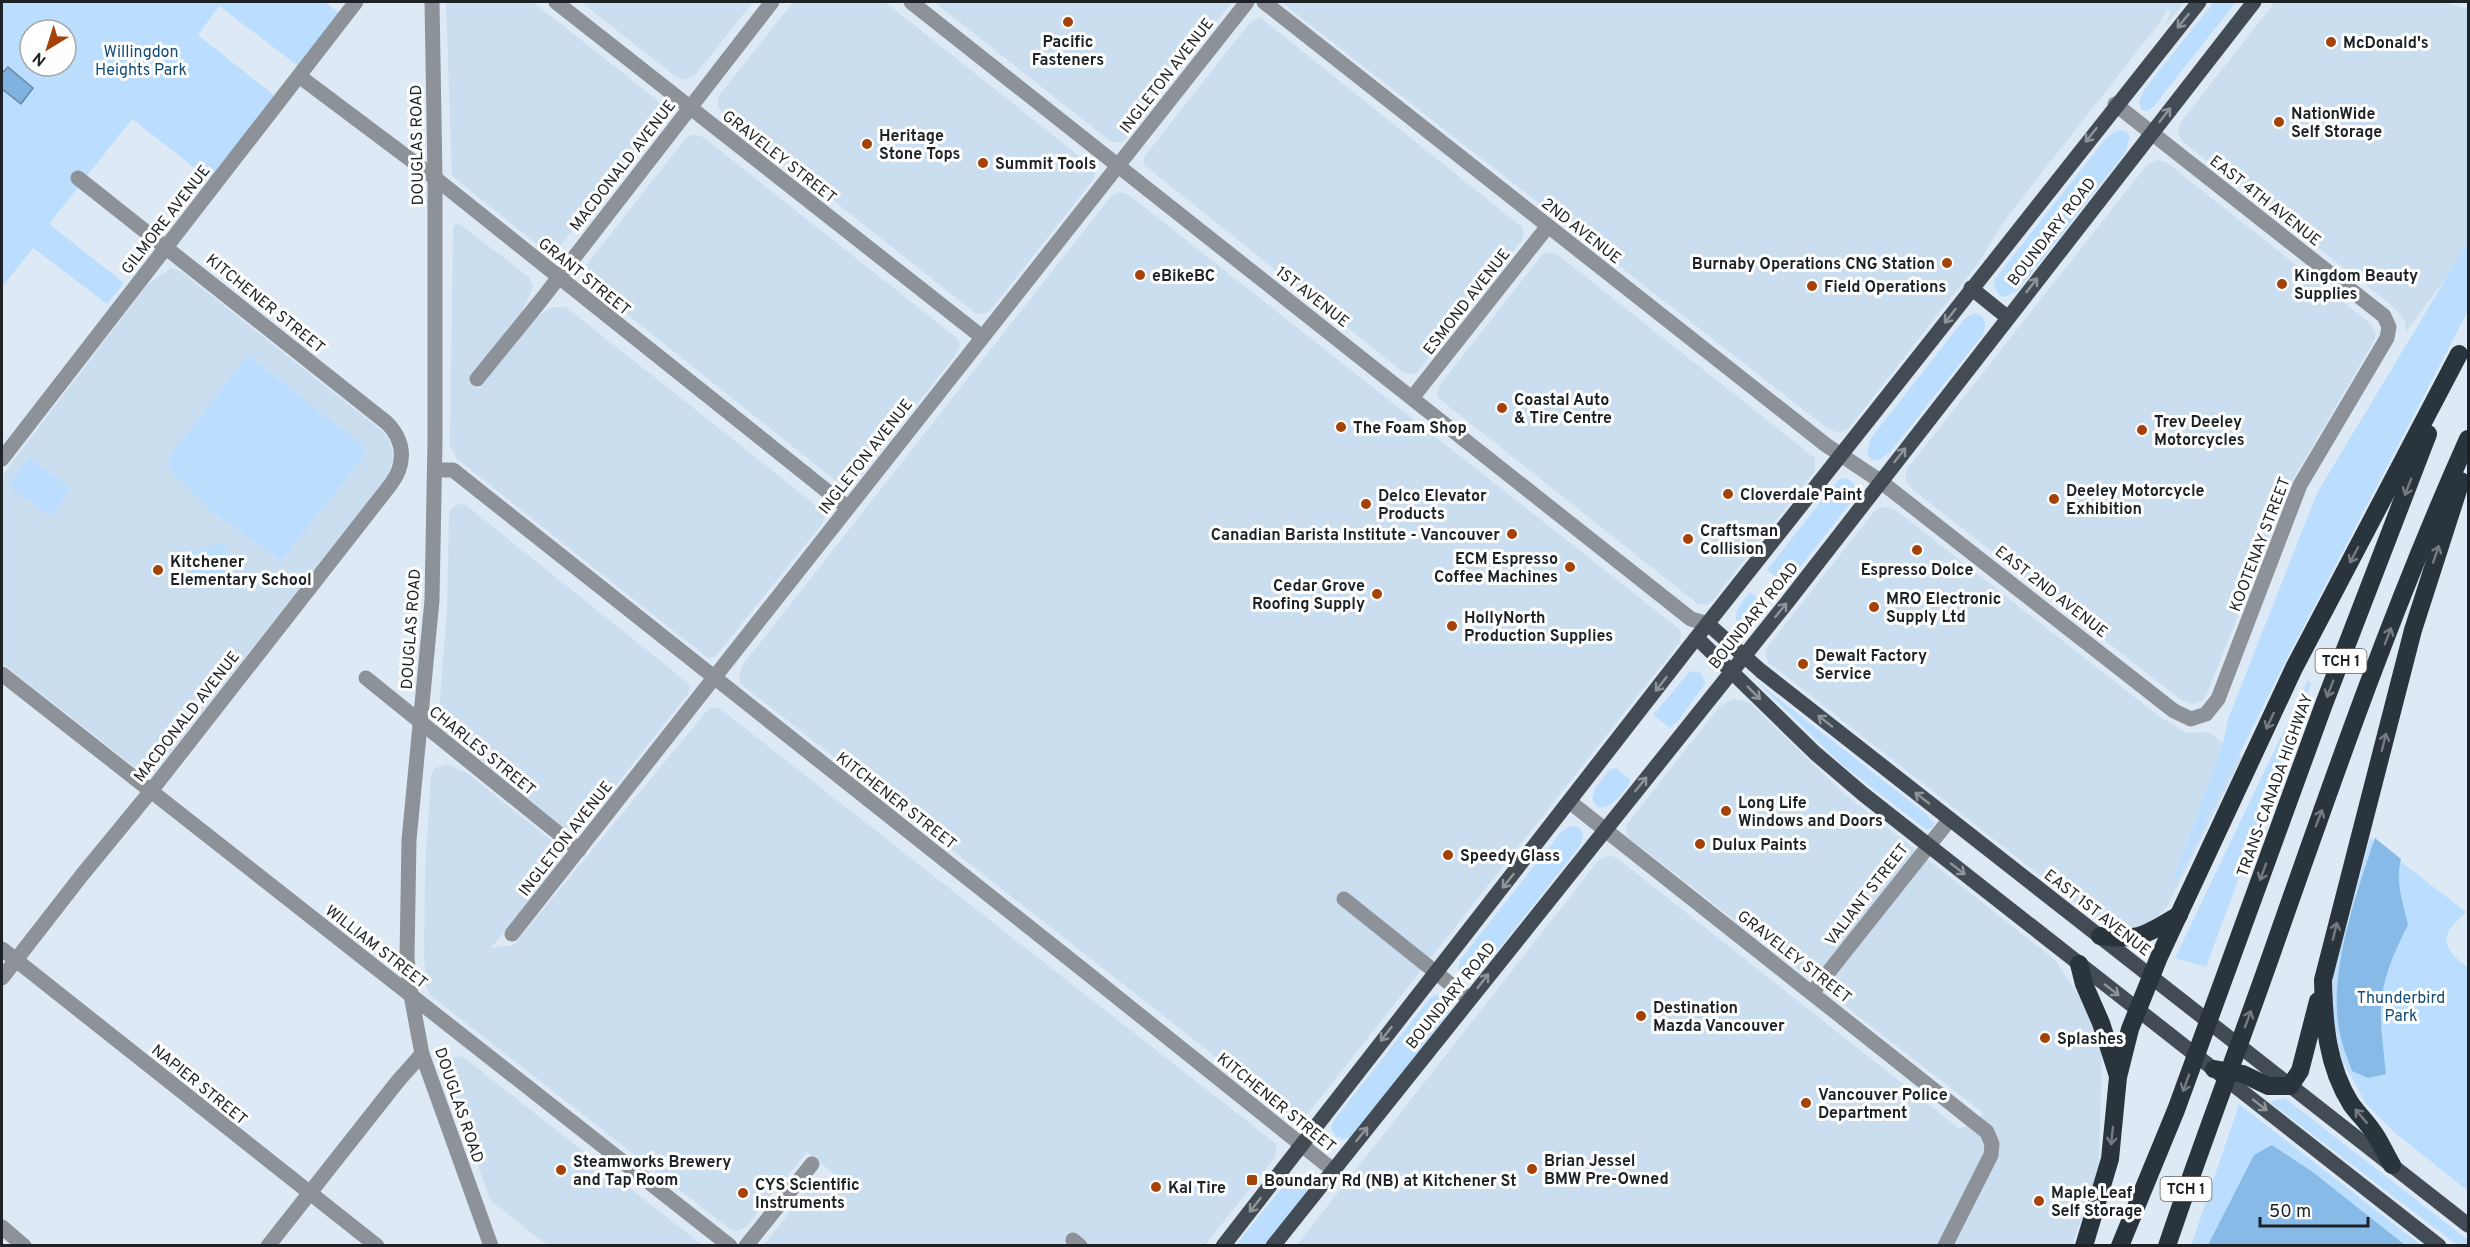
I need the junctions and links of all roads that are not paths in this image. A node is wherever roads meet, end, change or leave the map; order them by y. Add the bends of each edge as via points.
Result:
1 (356, 2) edge
2 (432, 2) edge
3 (556, 2) edge
4 (772, 2) edge
5 (911, 2) edge
6 (1247, 2) edge
7 (1264, 2) edge
8 (2199, 2) edge
9 (2254, 2) edge
10 (299, 76) junction
11 (2115, 104) junction
12 (690, 108) junction
13 (2151, 132) junction
14 (1118, 165) junction
15 (78, 178) dead end
16 (435, 178) junction
17 (1548, 226) junction
18 (166, 248) junction
19 (557, 278) junction
20 (1971, 288) junction
21 (2007, 317) junction
22 (2389, 327) joint
23 (982, 337) junction
24 (2469, 338) edge
25 (2459, 354) junction
26 (477, 379) dead end
27 (1412, 398) junction
28 (2469, 440) edge
29 (1841, 455) junction
30 (2, 459) edge
31 (2469, 460) edge
32 (435, 470) junction
33 (397, 474) joint
34 (1880, 481) junction
35 (848, 507) junction
36 (1691, 619) junction
37 (1708, 624) junction
38 (1697, 638) junction
39 (1744, 655) junction
40 (1732, 671) junction
41 (2, 674) edge
42 (366, 678) dead end
43 (714, 679) junction
44 (2206, 714) joint
45 (421, 723) junction
46 (151, 791) junction
47 (1570, 802) junction
48 (1950, 819) junction
49 (1605, 829) junction
50 (1928, 845) junction
51 (579, 850) junction
52 (1344, 899) dead end
53 (2179, 915) junction
54 (512, 934) dead end
55 (2100, 936) junction
56 (2, 949) edge
57 (15, 960) junction
58 (2079, 964) junction
59 (1436, 972) junction
60 (2151, 977) junction
61 (2, 978) edge
62 (2323, 980) junction
63 (1812, 993) junction
64 (411, 995) junction
65 (1469, 999) junction
66 (2138, 1010) junction
67 (422, 1054) junction
68 (2214, 1069) junction
69 (2118, 1077) junction
70 (2290, 1086) junction
71 (1301, 1145) junction
72 (812, 1164) dead end
73 (2392, 1165) junction
74 (1333, 1170) junction
75 (309, 1194) junction
76 (2469, 1226) edge
77 (2, 1227) edge
78 (24, 1245) edge
79 (268, 1245) edge
80 (377, 1245) edge
81 (491, 1245) edge
82 (730, 1245) edge
83 (746, 1245) edge
84 (1223, 1245) edge
85 (1273, 1245) edge
86 (1945, 1245) edge
87 (2084, 1245) edge
88 (2120, 1245) edge
89 (2167, 1245) edge
90 (2439, 1245) edge

1 - 10 street, GILMORE AVENUE
2 - 16 street, DOUGLAS ROAD
3 - 12 street, GRAVELEY STREET
4 - 12 street, MACDONALD AVENUE
5 - 14 street, 1ST AVENUE
6 - 14 street, INGLETON AVENUE
7 - 17 street, 2ND AVENUE
8 -> 11 main road, BOUNDARY ROAD
13 -> 9 main road, BOUNDARY ROAD
10 - 16 street, GRANT STREET
10 - 18 street, GILMORE AVENUE
11 - 13 street, EAST 4TH AVENUE
11 -> 20 main road, BOUNDARY ROAD
12 - 19 street, MACDONALD AVENUE
12 - 23 street, GRAVELEY STREET
21 -> 13 main road, BOUNDARY ROAD
13 - 22 street, EAST 4TH AVENUE via 2384,316
14 - 23 street, INGLETON AVENUE
14 - 27 street, 1ST AVENUE
15 - 18 street, KITCHENER STREET
16 - 19 street, GRANT STREET
16 - 32 street, DOUGLAS ROAD
17 - 27 street, ESMOND AVENUE
17 - 29 street, 2ND AVENUE
18 - 30 street, GILMORE AVENUE
18 - 33 street, KITCHENER STREET via 387,423 402,449
19 - 26 street, MACDONALD AVENUE
19 - 35 street, GRANT STREET
20 - 21 main road
20 -> 29 main road, BOUNDARY ROAD
34 -> 21 main road, BOUNDARY ROAD
22 - 44 street, KOOTENAY STREET via 2387,338 2300,485 2221,692
23 - 35 street, INGLETON AVENUE
24 - 25 highway, TRANS-CANADA HIGHWAY / TCH 1
25 -> 53 highway via 2294,668
25 -> 88 highway, TRANS-CANADA HIGHWAY / TCH 1 via 2324,704 2176,1110
27 - 36 street, 1ST AVENUE
89 -> 28 highway, TCH 1 via 2316,826 2436,512
29 - 34 street, 2ND AVENUE
29 - 37 main road, BOUNDARY ROAD
62 -> 31 highway via 2413,630
32 - 43 street, KITCHENER STREET via 453,471
32 - 45 street, DOUGLAS ROAD via 432,600
33 - 46 street, MACDONALD AVENUE
39 -> 34 main road, BOUNDARY ROAD
34 - 44 street, EAST 2ND AVENUE via 2174,711 2191,719
35 - 43 street, INGLETON AVENUE
36 - 37 street, 1ST AVENUE
36 - 38 street
37 - 38 main road, BOUNDARY ROAD
37 - 39 main road, EAST 1ST AVENUE
38 - 40 main road
38 -> 47 main road, BOUNDARY ROAD
39 - 40 main road, BOUNDARY ROAD
48 -> 39 main road, EAST 1ST AVENUE
49 -> 40 main road, BOUNDARY ROAD
40 -> 50 main road via 1815,753
41 - 46 street, WILLIAM STREET
42 - 45 street, CHARLES STREET
43 - 51 street, INGLETON AVENUE
43 - 71 street, KITCHENER STREET
45 - 51 street, CHARLES STREET
45 - 64 street, DOUGLAS ROAD via 410,840 407,958
46 - 57 street, MACDONALD AVENUE
46 - 64 street, WILLIAM STREET
47 - 49 street, GRAVELEY STREET
47 -> 59 main road, BOUNDARY ROAD
48 - 50 street, VALIANT STREET
48 - 55 main road, EAST 1ST AVENUE
49 - 63 street, GRAVELEY STREET
65 -> 49 main road, BOUNDARY ROAD
50 -> 58 main road
50 - 63 street, VALIANT STREET
51 - 54 street, INGLETON AVENUE
52 - 59 street
53 - 55 highway via 2142,936
53 - 60 highway
55 - 60 main road, EAST 1ST AVENUE
56 - 57 street, NAPIER STREET
57 - 61 street, MACDONALD AVENUE
57 - 75 street, NAPIER STREET
58 -> 66 main road
58 - 69 highway
59 - 65 street
59 -> 71 main road, BOUNDARY ROAD
60 - 66 highway
60 - 70 main road, EAST 1ST AVENUE
62 - 70 highway via 2300,1071
73 -> 62 highway via 2375,1133 2352,1106 2331,1061 2324,1023
63 - 86 street, GRAVELEY STREET via 1991,1137 1991,1155
64 - 67 street, DOUGLAS ROAD
64 - 82 street, WILLIAM STREET
74 -> 65 main road, BOUNDARY ROAD
66 - 68 main road
66 - 69 highway
67 - 75 street
67 - 81 street, DOUGLAS ROAD
68 - 70 highway via 2243,1074 2268,1086
68 -> 90 main road
69 -> 87 highway via 2110,1159
70 - 73 main road, EAST 1ST AVENUE
71 - 74 street, KITCHENER STREET
71 -> 84 main road, BOUNDARY ROAD
72 - 83 street
73 - 76 main road, EAST 1ST AVENUE
74 - 85 main road, BOUNDARY ROAD
75 - 79 street
75 - 80 street, NAPIER STREET
77 - 78 street

